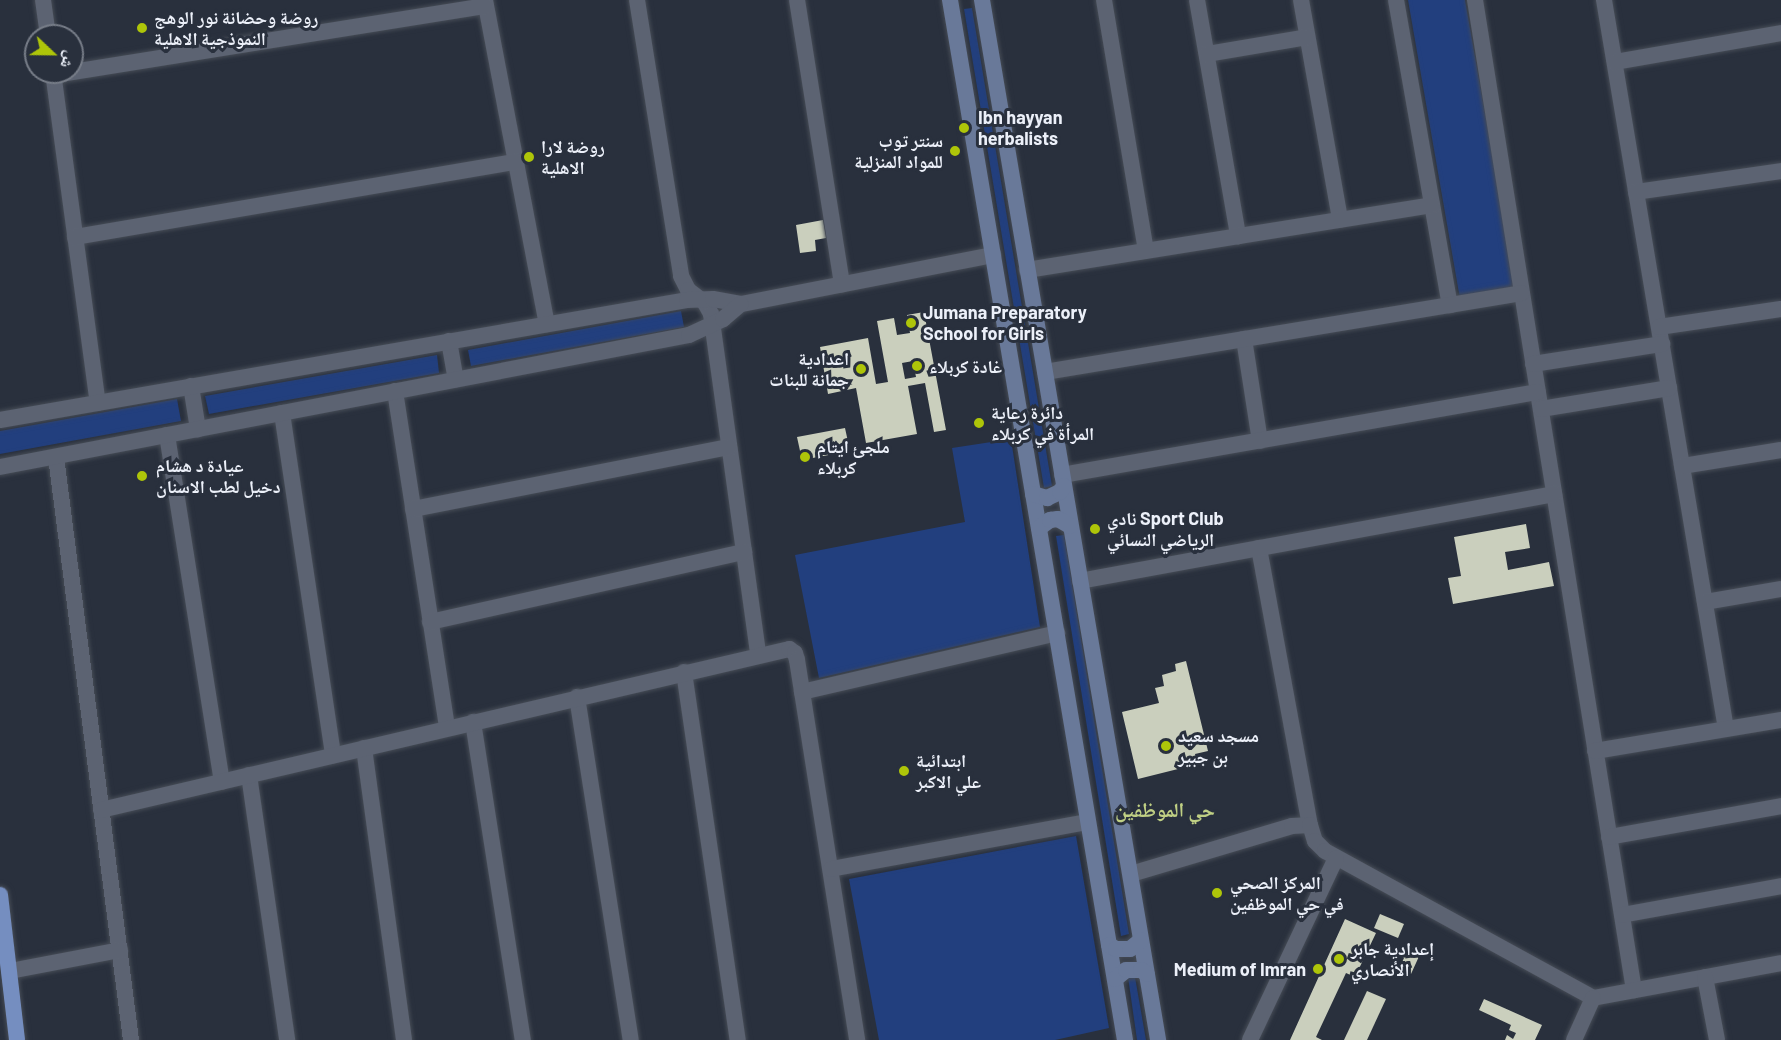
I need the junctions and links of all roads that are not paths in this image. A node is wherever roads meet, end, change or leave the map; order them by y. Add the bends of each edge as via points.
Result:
1 (44, 0) edge
2 (636, 0) edge
3 (797, 0) edge
4 (1104, 0) edge
5 (1197, 0) edge
6 (1300, 0) edge
7 (1396, 0) edge
8 (1475, 0) edge
9 (1604, 0) edge
10 (981, 1) edge
11 (954, 2) edge
12 (485, 3) edge
13 (47, 24) edge
14 (1781, 33) edge
15 (1307, 37) junction
16 (1207, 54) junction
17 (1615, 62) junction
18 (84, 69) edge
19 (54, 84) edge
20 (516, 162) junction
21 (1781, 171) edge
22 (1636, 192) junction
23 (1432, 205) junction
24 (1340, 220) junction
25 (1238, 236) junction
26 (75, 237) junction
27 (1146, 251) junction
28 (993, 255) junction
29 (1027, 270) junction
30 (842, 284) junction
31 (1522, 293) junction
32 (700, 299) junction
33 (741, 304) junction
34 (1450, 305) junction
35 (1781, 309) edge
36 (546, 324) junction
37 (713, 325) junction
38 (1660, 335) junction
39 (1244, 339) junction
40 (449, 341) junction
41 (1533, 364) junction
42 (1045, 372) junction
43 (456, 380) junction
44 (191, 386) junction
45 (1669, 388) junction
46 (395, 391) junction
47 (1539, 400) junction
48 (98, 403) junction
49 (282, 413) junction
50 (0, 420) edge
51 (198, 429) junction
52 (167, 435) junction
53 (1260, 441) junction
54 (729, 447) junction
55 (1781, 450) edge
56 (56, 457) junction
57 (1682, 466) junction
58 (0, 467) edge
59 (1063, 481) junction
60 (1033, 494) junction
61 (1554, 494) junction
62 (413, 509) junction
63 (1070, 526) junction
64 (1039, 528) junction
65 (1259, 548) junction
66 (744, 552) junction
67 (1080, 581) junction
68 (1781, 589) edge
69 (1705, 602) junction
70 (430, 622) junction
71 (1057, 633) junction
72 (758, 654) junction
73 (684, 672) junction
74 (802, 692) junction
75 (577, 697) junction
76 (1781, 720) edge
77 (473, 722) junction
78 (447, 728) junction
79 (1726, 729) junction
80 (364, 748) junction
81 (1595, 751) junction
82 (333, 755) junction
83 (249, 775) junction
84 (222, 782) junction
85 (1781, 807) edge
86 (101, 810) junction
87 (1089, 822) junction
88 (1310, 825) junction
89 (1609, 837) junction
90 (1336, 858) junction
91 (831, 869) junction
92 (1131, 874) junction
93 (1781, 886) edge
94 (0, 895) edge
95 (1622, 915) junction
96 (1141, 940) junction
97 (1109, 945) junction
98 (120, 950) junction
99 (1781, 963) edge
100 (10, 971) junction
101 (1147, 974) junction
102 (1705, 977) junction
103 (1115, 979) junction
104 (1634, 990) junction
105 (1593, 998) junction
106 (17, 1040) edge
107 (131, 1040) edge
108 (287, 1040) edge
109 (404, 1040) edge
110 (523, 1040) edge
111 (631, 1040) edge
112 (738, 1040) edge
113 (857, 1040) edge
114 (1125, 1040) edge
115 (1158, 1040) edge
116 (1250, 1040) edge
117 (1574, 1040) edge
118 (1717, 1040) edge

1 - 13 street
2 - 32 street via 681,276 688,290
3 - 30 street
4 - 27 street
5 - 16 street
6 - 15 street
7 - 23 street
8 - 31 street
9 - 17 street
10 - 29 main road
11 - 28 main road
12 - 18 street
12 - 20 street
14 - 17 street
15 - 16 street
15 - 24 street
16 - 25 street
17 - 22 street
19 - 26 street
20 - 26 street
20 - 36 street
21 - 22 street
22 - 38 street
23 - 24 street
23 - 34 street
24 - 25 street
25 - 27 street
26 - 48 street
27 - 29 street
28 - 30 street
28 - 60 main road
29 - 42 main road
30 - 33 street
31 - 34 street
31 - 41 street
32 - 33 street
32 - 36 street
32 - 37 street via 709,308
33 - 37 street
34 - 39 street
35 - 38 street
36 - 40 street
37 - 43 street via 689,334
37 - 54 street
38 - 41 street
38 - 45 street
39 - 42 street
39 - 53 street
40 - 43 street
40 - 44 street
41 - 47 street
42 - 59 main road
43 - 46 street
44 - 48 street
44 - 51 street
45 - 47 street
45 - 57 street
46 - 49 street
46 - 62 street
47 - 53 street
47 - 61 street
48 - 50 street
49 - 51 street
49 - 82 street
51 - 52 street
52 - 56 street
52 - 84 street
53 - 59 street
54 - 62 street
54 - 66 street
55 - 57 street
56 - 58 street
56 - 86 street
57 - 69 street
59 - 60 main road via 1060,492 1047,498
59 - 63 main road
60 - 64 main road
61 - 65 street
61 - 81 street
62 - 70 street
63 - 64 main road via 1058,519
63 - 67 main road
64 - 71 main road
65 - 67 street
65 - 88 street
66 - 70 street
66 - 72 street
67 - 92 main road
68 - 69 street
69 - 79 street
70 - 78 street
71 - 74 street
71 - 87 main road
72 - 73 street
72 - 74 street via 782,648 793,650
73 - 75 street
73 - 112 street
74 - 91 street
75 - 77 street
75 - 111 street
76 - 79 street
77 - 78 street
77 - 110 street
78 - 80 street
79 - 81 street
80 - 82 street
80 - 109 street
81 - 89 street
82 - 83 street
83 - 84 street
83 - 108 street
84 - 86 street
85 - 89 street
86 - 98 street
87 - 91 street
87 - 97 main road
88 - 90 street via 1315,841
88 - 92 street via 1292,826
89 - 95 street
90 - 105 street
90 - 116 street
91 - 113 street
92 - 96 main road
93 - 95 street
94 - 100 main road
95 - 104 street
96 - 97 main road via 1130,949
96 - 101 main road
97 - 103 main road
98 - 100 street
98 - 107 street
99 - 102 street
100 - 106 main road
101 - 103 main road via 1126,970
101 - 115 main road
102 - 104 street
102 - 118 street
103 - 114 main road
104 - 105 street
105 - 117 street

